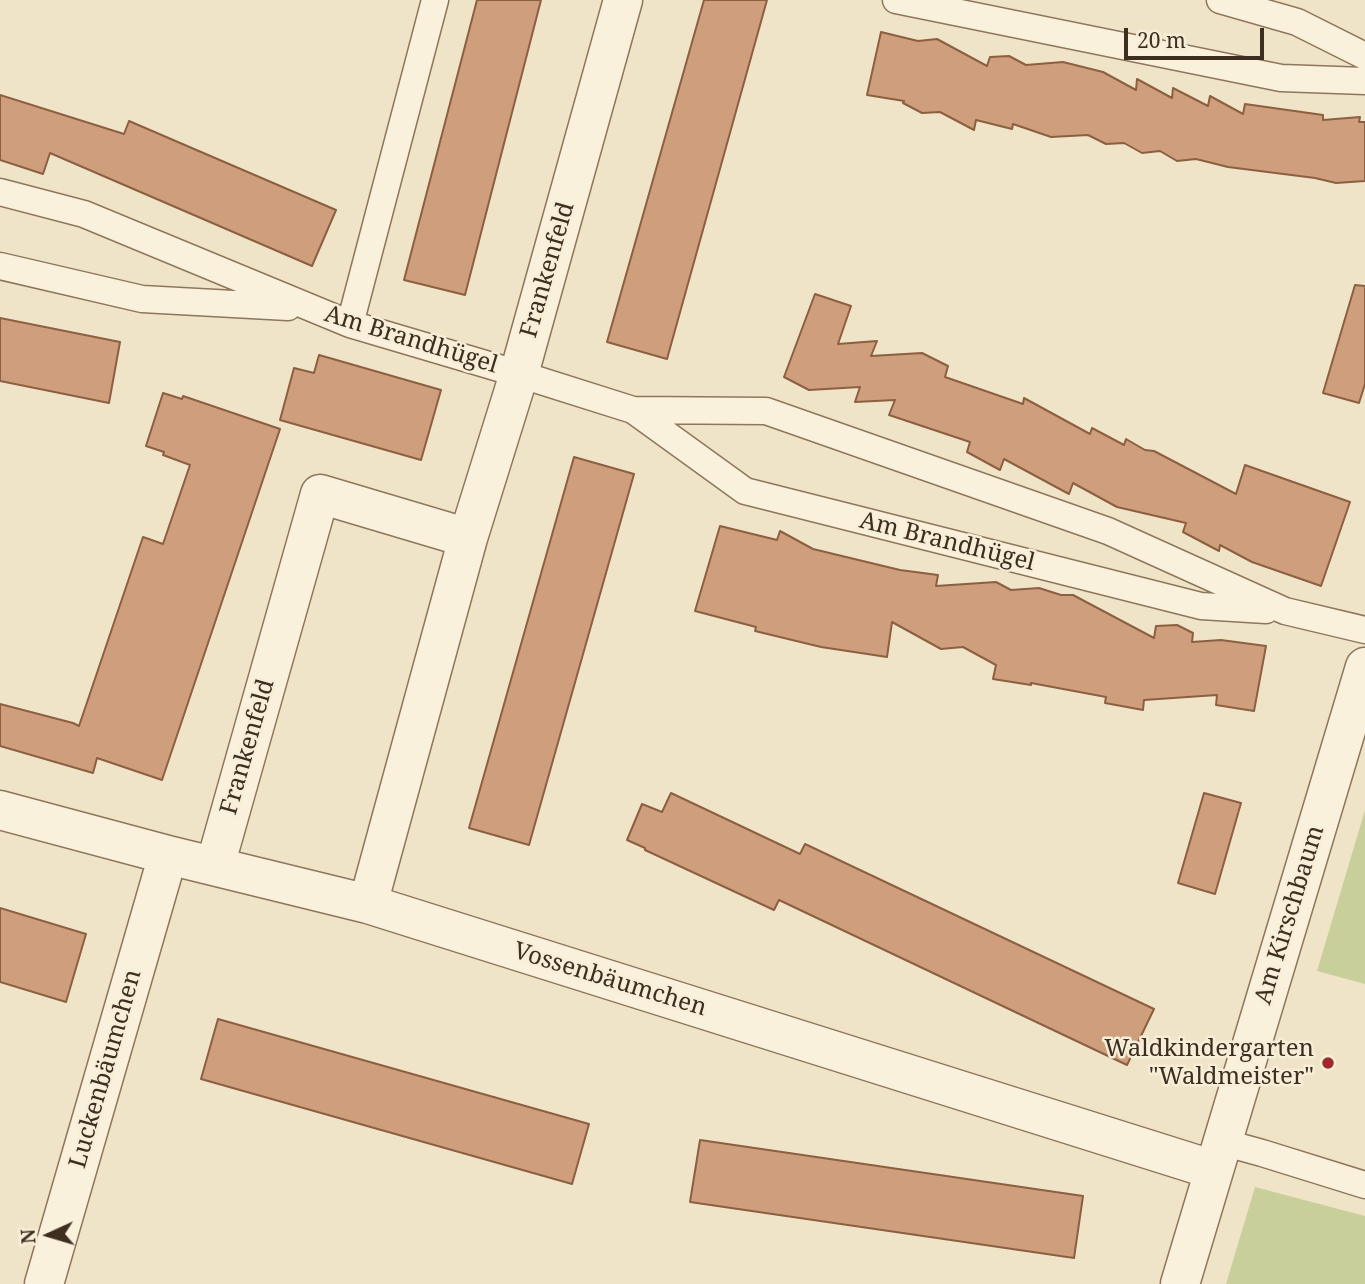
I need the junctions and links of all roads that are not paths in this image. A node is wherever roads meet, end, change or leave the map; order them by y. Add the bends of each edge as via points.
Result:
1 (435, 0) edge
2 (624, 0) edge
3 (896, 0) edge
4 (1220, 0) edge
5 (1365, 56) edge
6 (1365, 81) edge
7 (0, 192) edge
8 (0, 267) edge
9 (309, 308) junction
10 (350, 324) junction
11 (519, 374) junction
12 (634, 410) junction
13 (468, 538) junction
14 (1285, 611) junction
15 (1365, 630) edge
16 (1365, 667) edge
17 (0, 810) edge
18 (168, 855) junction
19 (215, 866) junction
20 (368, 904) junction
21 (1218, 1156) junction
22 (1365, 1185) edge
23 (44, 1284) edge
24 (1180, 1284) edge

1 - 10 lane
2 - 11 street, Frankenfeld
3 - 6 lane via 1281,78
4 - 5 lane via 1297,22
7 - 9 lane, Am Brandhügel via 84,214
8 - 9 lane, Am Brandhügel via 142,299
9 - 10 lane, Am Brandhügel
10 - 11 lane, Am Brandhügel
11 - 12 lane, Am Brandhügel
11 - 13 street, Frankenfeld
12 - 14 lane, Am Brandhügel via 765,411 1108,531
12 - 14 lane, Am Brandhügel via 745,491 1201,606
13 - 19 street, Frankenfeld via 320,494
13 - 20 street, Frankenfeld
14 - 15 lane, Am Brandhügel
16 - 21 street, Am Kirschbaum
17 - 18 street, Vossenbäumchen
18 - 19 street, Vossenbäumchen
18 - 23 street, Luckenbäumchen
19 - 20 street, Vossenbäumchen
20 - 21 street, Vossenbäumchen
21 - 22 lane, Vossenbäumchen via 1262,1153
21 - 24 street, Am Kirschbaum

